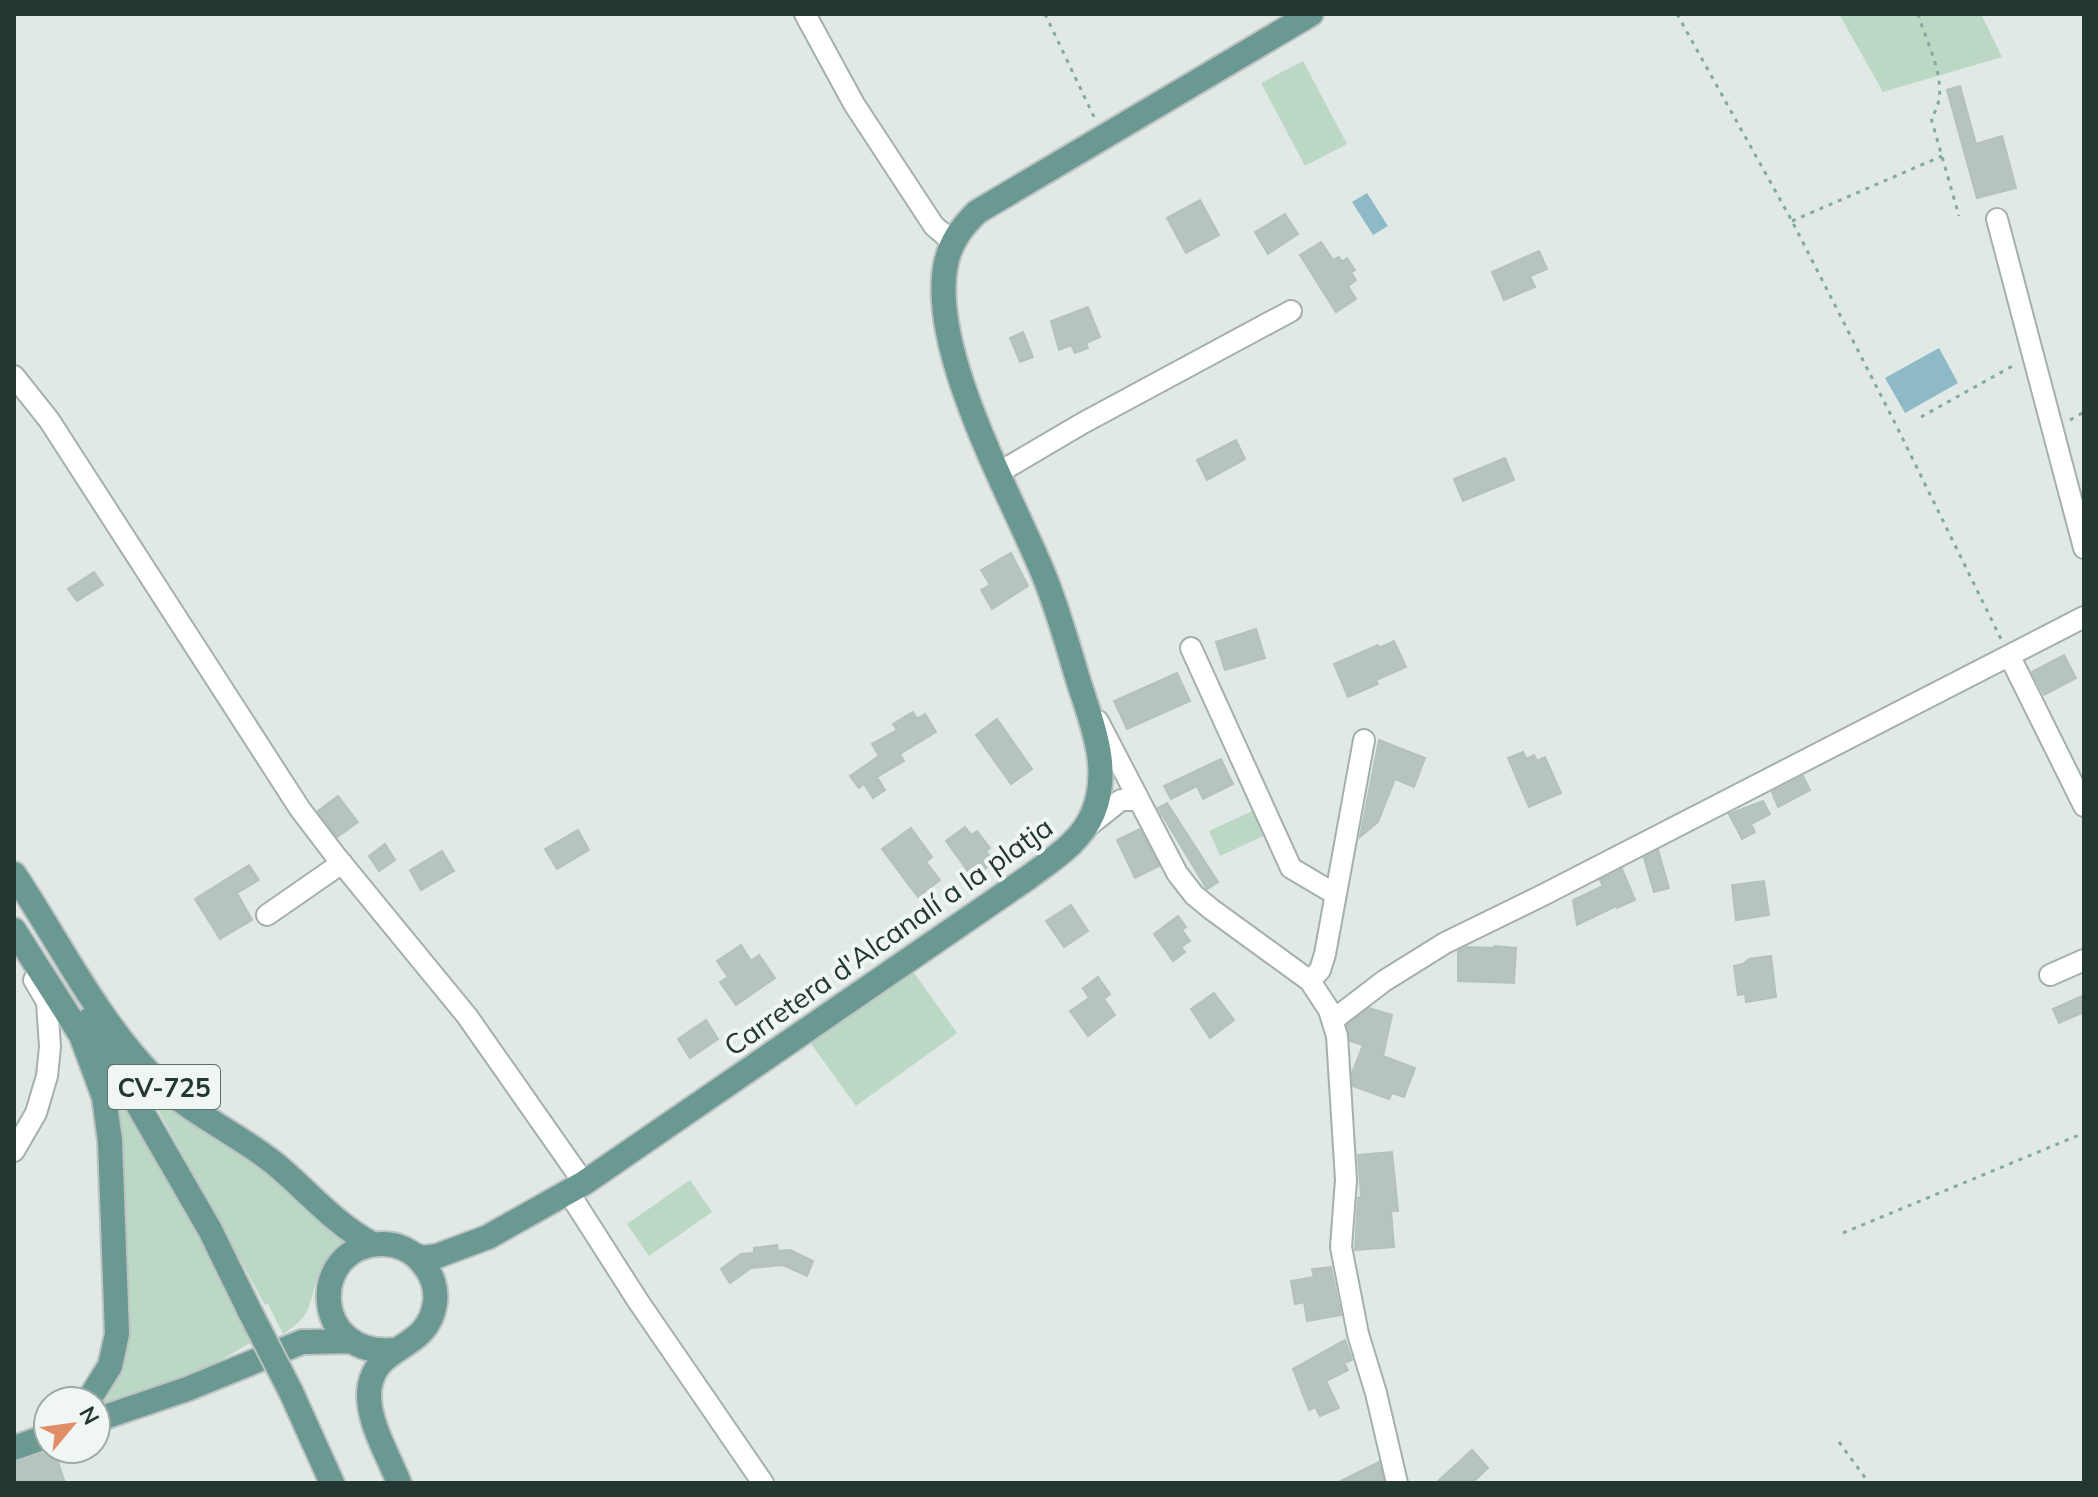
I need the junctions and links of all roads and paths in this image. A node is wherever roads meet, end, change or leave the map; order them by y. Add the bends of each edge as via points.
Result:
1 (805, 14) edge
2 (1045, 14) edge
3 (1311, 14) edge
4 (1677, 14) edge
5 (1918, 14) edge
6 (1103, 137) junction
7 (1942, 156) junction
8 (1959, 216) dead end
9 (1997, 219) dead end
10 (1792, 221) junction
11 (953, 242) junction
12 (1291, 311) dead end
13 (2033, 355) junction
14 (14, 376) edge
15 (1921, 417) dead end
16 (998, 473) junction
17 (2084, 548) edge
18 (2084, 617) edge
19 (1191, 648) dead end
20 (2010, 657) junction
21 (1080, 686) junction
22 (1364, 740) dead end
23 (1137, 800) junction
24 (2084, 806) edge
25 (1079, 837) junction
26 (342, 863) junction
27 (14, 874) edge
28 (1335, 894) junction
29 (14, 902) edge
30 (267, 915) dead end
31 (14, 930) edge
32 (14, 946) edge
33 (2084, 960) edge
34 (2050, 975) dead end
35 (1310, 981) junction
36 (1333, 1020) junction
37 (2084, 1133) edge
38 (14, 1151) edge
39 (576, 1188) junction
40 (1843, 1233) dead end
41 (488, 1237) junction
42 (372, 1244) junction
43 (415, 1255) junction
44 (328, 1290) junction
45 (436, 1296) junction
46 (350, 1341) junction
47 (396, 1350) junction
48 (249, 1362) junction
49 (98, 1385) edge
50 (112, 1415) edge
51 (1839, 1442) dead end
52 (332, 1483) edge
53 (399, 1483) edge
54 (763, 1483) edge
55 (1397, 1483) edge
56 (1869, 1483) edge

1 - 11 street via 854,104 934,226
2 - 6 path
3 - 6 main road, Carretera d'Alcanalí a la platja
4 - 10 path
5 - 7 path via 1939,80 1938,110 1931,118
6 - 11 main road, Carretera d'Alcanalí a la platja via 977,212
7 - 8 path
7 - 10 path
9 - 13 street
10 - 20 path
11 - 16 main road, Carretera d'Alcanalí a la platja via 945,290 952,346
12 - 16 street
13 - 15 path
13 - 17 street
14 - 26 street via 49,420 300,809
16 - 21 main road, Carretera d'Alcanalí a la platja via 1043,573
18 - 20 street
19 - 28 street via 1291,868
20 - 24 street
20 - 36 street via 1445,943
21 - 23 street
21 - 25 main road, Carretera d'Alcanalí a la platja via 1101,771 1100,792
22 - 28 street
23 - 25 street via 1121,800
23 - 35 street via 1194,895
25 - 39 main road, Carretera d'Alcanalí a la platja via 1029,877
26 - 30 street
26 - 39 street via 467,1016
27 - 42 main road, CV-725 via 96,1004 157,1080 261,1153 327,1214
28 - 35 street via 1325,954
29 - 52 main road, CV-725, bridge via 210,1230
31 - 49 main road, CV-725 via 81,1035 108,1119 116,1345
32 - 38 street via 47,1002 50,1047 43,1094
33 - 34 street
35 - 36 street
36 - 55 street via 1345,1157 1341,1247
37 - 40 path
39 - 41 main road, Carretera d'Alcanalí a la platja
39 - 54 street via 638,1301
41 - 43 main road, Carretera d'Alcanalí a la platja via 437,1256
41 - 45 main road, Carretera d'Alcanalí a la platja via 449,1266
42 - 43 main road via 402,1247
42 - 44 main road via 343,1260
43 - 45 main road via 426,1266
44 - 46 main road via 329,1309
44 - 48 main road via 308,1323
45 - 47 main road via 425,1330
46 - 47 main road via 365,1349
46 - 48 main road via 302,1342
47 - 53 main road via 374,1372 369,1394
48 - 50 main road
51 - 56 path

